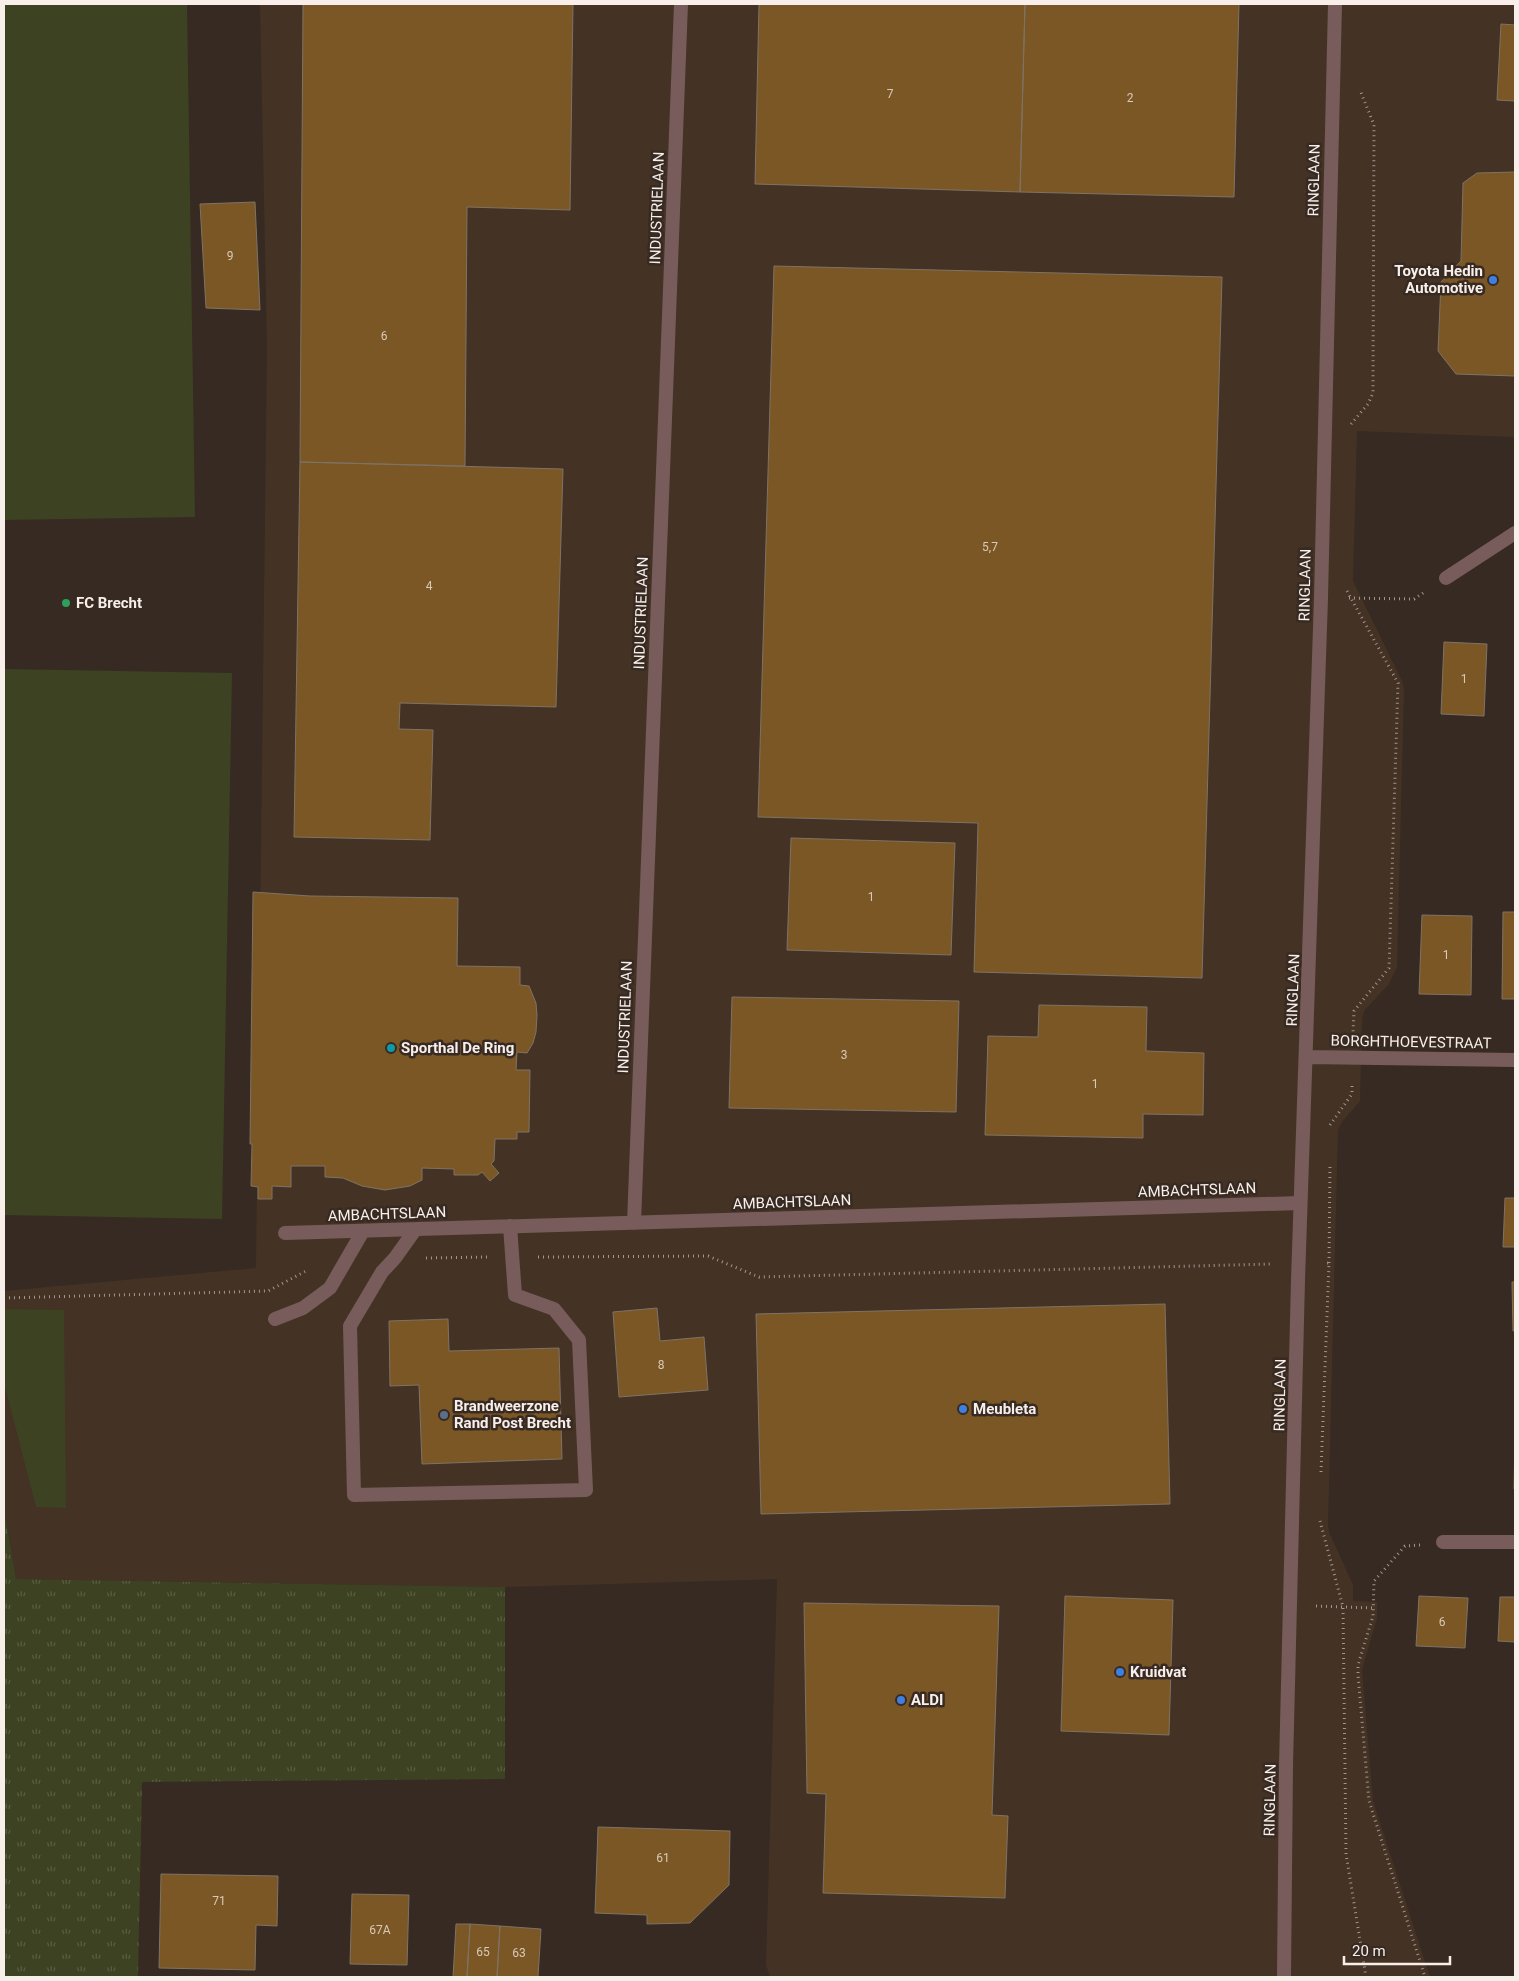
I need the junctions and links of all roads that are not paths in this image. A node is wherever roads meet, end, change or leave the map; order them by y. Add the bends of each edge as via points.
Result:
1 (682, 4) edge
2 (1334, 4) edge
3 (1515, 533) edge
4 (1446, 578) road end
5 (1307, 1057) junction
6 (1515, 1060) edge
7 (1300, 1203) junction
8 (634, 1222) junction
9 (510, 1226) junction
10 (416, 1230) junction
11 (364, 1231) junction
12 (285, 1233) dead end
13 (275, 1320) dead end
14 (1444, 1542) road end
15 (1515, 1542) edge
16 (1284, 1977) edge

1 - 8 street, INDUSTRIELAAN
2 - 5 street, RINGLAAN
3 - 4 street
5 - 6 street, BORGHTHOEVESTRAAT
5 - 7 street, RINGLAAN
7 - 8 street, AMBACHTSLAAN
7 - 16 street, RINGLAAN
8 - 9 street, AMBACHTSLAAN
9 - 10 street, AMBACHTSLAAN
9 - 10 street via 515,1295 554,1309 579,1340 586,1490 354,1495 350,1326 382,1272
10 - 11 street, AMBACHTSLAAN
11 - 12 street, AMBACHTSLAAN
11 - 13 street via 330,1288 303,1308
14 - 15 street

